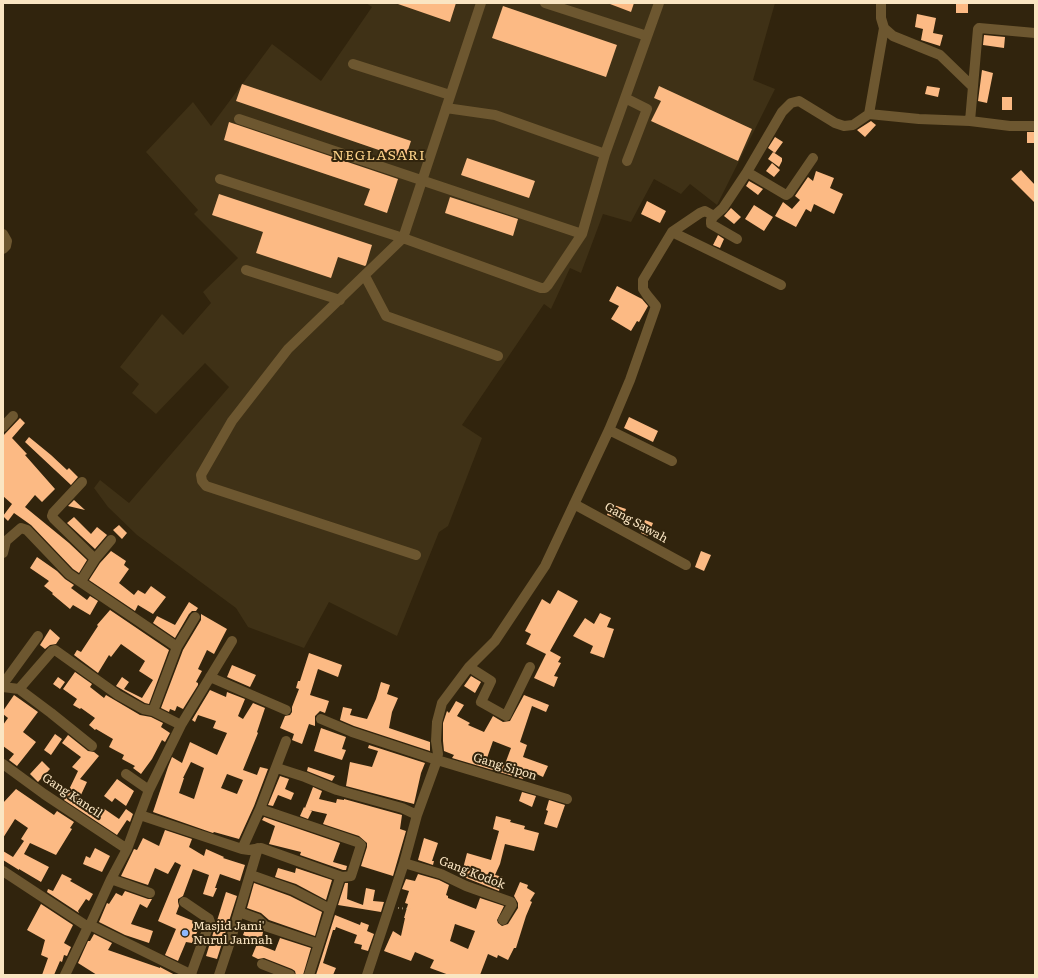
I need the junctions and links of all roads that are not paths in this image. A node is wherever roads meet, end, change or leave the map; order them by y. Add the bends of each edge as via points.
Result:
1 (482, 3) edge
2 (545, 3) edge
3 (659, 3) edge
4 (881, 3) edge
5 (884, 28) junction
6 (1035, 33) edge
7 (647, 36) junction
8 (354, 64) dead end
9 (973, 87) junction
10 (450, 95) junction
11 (625, 98) junction
12 (446, 108) junction
13 (869, 114) junction
14 (238, 119) dead end
15 (970, 121) junction
16 (1035, 126) edge
17 (605, 154) junction
18 (813, 158) dead end
19 (627, 161) dead end
20 (747, 172) junction
21 (220, 179) dead end
22 (422, 181) junction
23 (714, 216) junction
24 (672, 232) junction
25 (3, 234) edge
26 (582, 234) junction
27 (403, 238) junction
28 (737, 239) dead end
29 (3, 249) edge
30 (246, 270) dead end
31 (365, 276) junction
32 (781, 285) dead end
33 (340, 300) junction
34 (498, 356) dead end
35 (13, 416) dead end
36 (3, 427) edge
37 (609, 430) junction
38 (672, 461) dead end
39 (82, 482) dead end
40 (574, 504) junction
41 (110, 540) dead end
42 (3, 554) edge
43 (416, 555) dead end
44 (95, 559) junction
45 (686, 565) dead end
46 (81, 581) junction
47 (195, 617) dead end
48 (38, 636) dead end
49 (232, 641) dead end
50 (177, 647) junction
51 (469, 667) junction
52 (530, 667) dead end
53 (210, 677) junction
54 (3, 685) edge
55 (19, 689) junction
56 (153, 710) junction
57 (286, 710) dead end
58 (321, 719) dead end
59 (181, 725) junction
60 (286, 742) dead end
61 (92, 746) dead end
62 (437, 760) junction
63 (3, 764) edge
64 (277, 768) junction
65 (126, 774) dead end
66 (149, 790) junction
67 (567, 799) dead end
68 (260, 809) junction
69 (140, 815) junction
70 (417, 815) junction
71 (258, 848) junction
72 (127, 849) junction
73 (242, 849) junction
74 (404, 863) junction
75 (3, 871) edge
76 (251, 875) junction
77 (342, 876) junction
78 (111, 879) junction
79 (150, 893) dead end
80 (184, 902) dead end
81 (330, 909) junction
82 (239, 912) junction
83 (503, 920) dead end
84 (89, 926) junction
85 (319, 944) junction
86 (262, 964) dead end
87 (64, 975) edge
88 (192, 975) edge
89 (219, 975) edge
90 (290, 975) edge
91 (309, 975) edge
92 (367, 975) edge

1 - 10 street
2 - 7 street
3 - 7 street
4 - 5 street
5 - 9 street via 893,36 940,55
5 - 13 street
6 - 9 street via 979,28
7 - 11 street
8 - 10 street
9 - 15 street
10 - 12 street
11 - 17 street
11 - 19 street via 647,109
12 - 17 street via 495,115
12 - 22 street
13 - 15 street
13 - 20 street via 844,126 799,101 791,103 782,112
14 - 22 street
15 - 16 street
17 - 26 street
18 - 20 street via 786,195
20 - 23 street via 723,208
21 - 27 street
22 - 26 street
22 - 27 street
23 - 24 street via 705,211 700,212
23 - 28 street via 711,224
24 - 32 street
24 - 37 street via 643,280 643,289 656,306
25 - 29 street via 7,241
26 - 27 street via 545,288
27 - 31 street
30 - 33 street
31 - 33 street
31 - 34 street via 386,316
33 - 43 street via 288,349 232,421 201,475 202,481 206,486
35 - 36 street
37 - 38 street
37 - 40 street
39 - 44 street via 52,516
40 - 45 street, Gang Sawah
40 - 51 street via 545,566 495,641
41 - 44 street
42 - 46 street via 6,541 21,528 27,530 69,574
44 - 46 street
46 - 50 street
47 - 50 street
48 - 54 street
49 - 53 street
50 - 56 street
51 - 52 street via 491,681 481,702 506,716
51 - 62 street via 442,703 437,722
53 - 57 street
53 - 59 street
54 - 55 street
55 - 56 street via 55,650 118,695 143,709
55 - 61 street
56 - 59 street
58 - 62 street, Gang Sipon
59 - 66 street
60 - 64 street
62 - 67 street, Gang Sipon
62 - 70 street
63 - 72 street, Gang Kancil
64 - 68 street
64 - 70 street
65 - 66 street
66 - 69 street
68 - 73 street
68 - 77 street via 360,843 361,847 351,876
69 - 72 street
69 - 73 street
70 - 74 street
71 - 73 street
71 - 76 street
71 - 77 street
72 - 78 street
74 - 83 street, Gang Kodok via 441,874 511,902 512,905
74 - 92 street
75 - 84 street
76 - 81 street via 293,890
76 - 82 street
77 - 81 street
78 - 79 street
78 - 84 street
80 - 88 street via 210,922
81 - 85 street
82 - 85 street via 258,919 265,926
82 - 89 street
84 - 87 street
84 - 88 street
85 - 91 street
86 - 90 street

